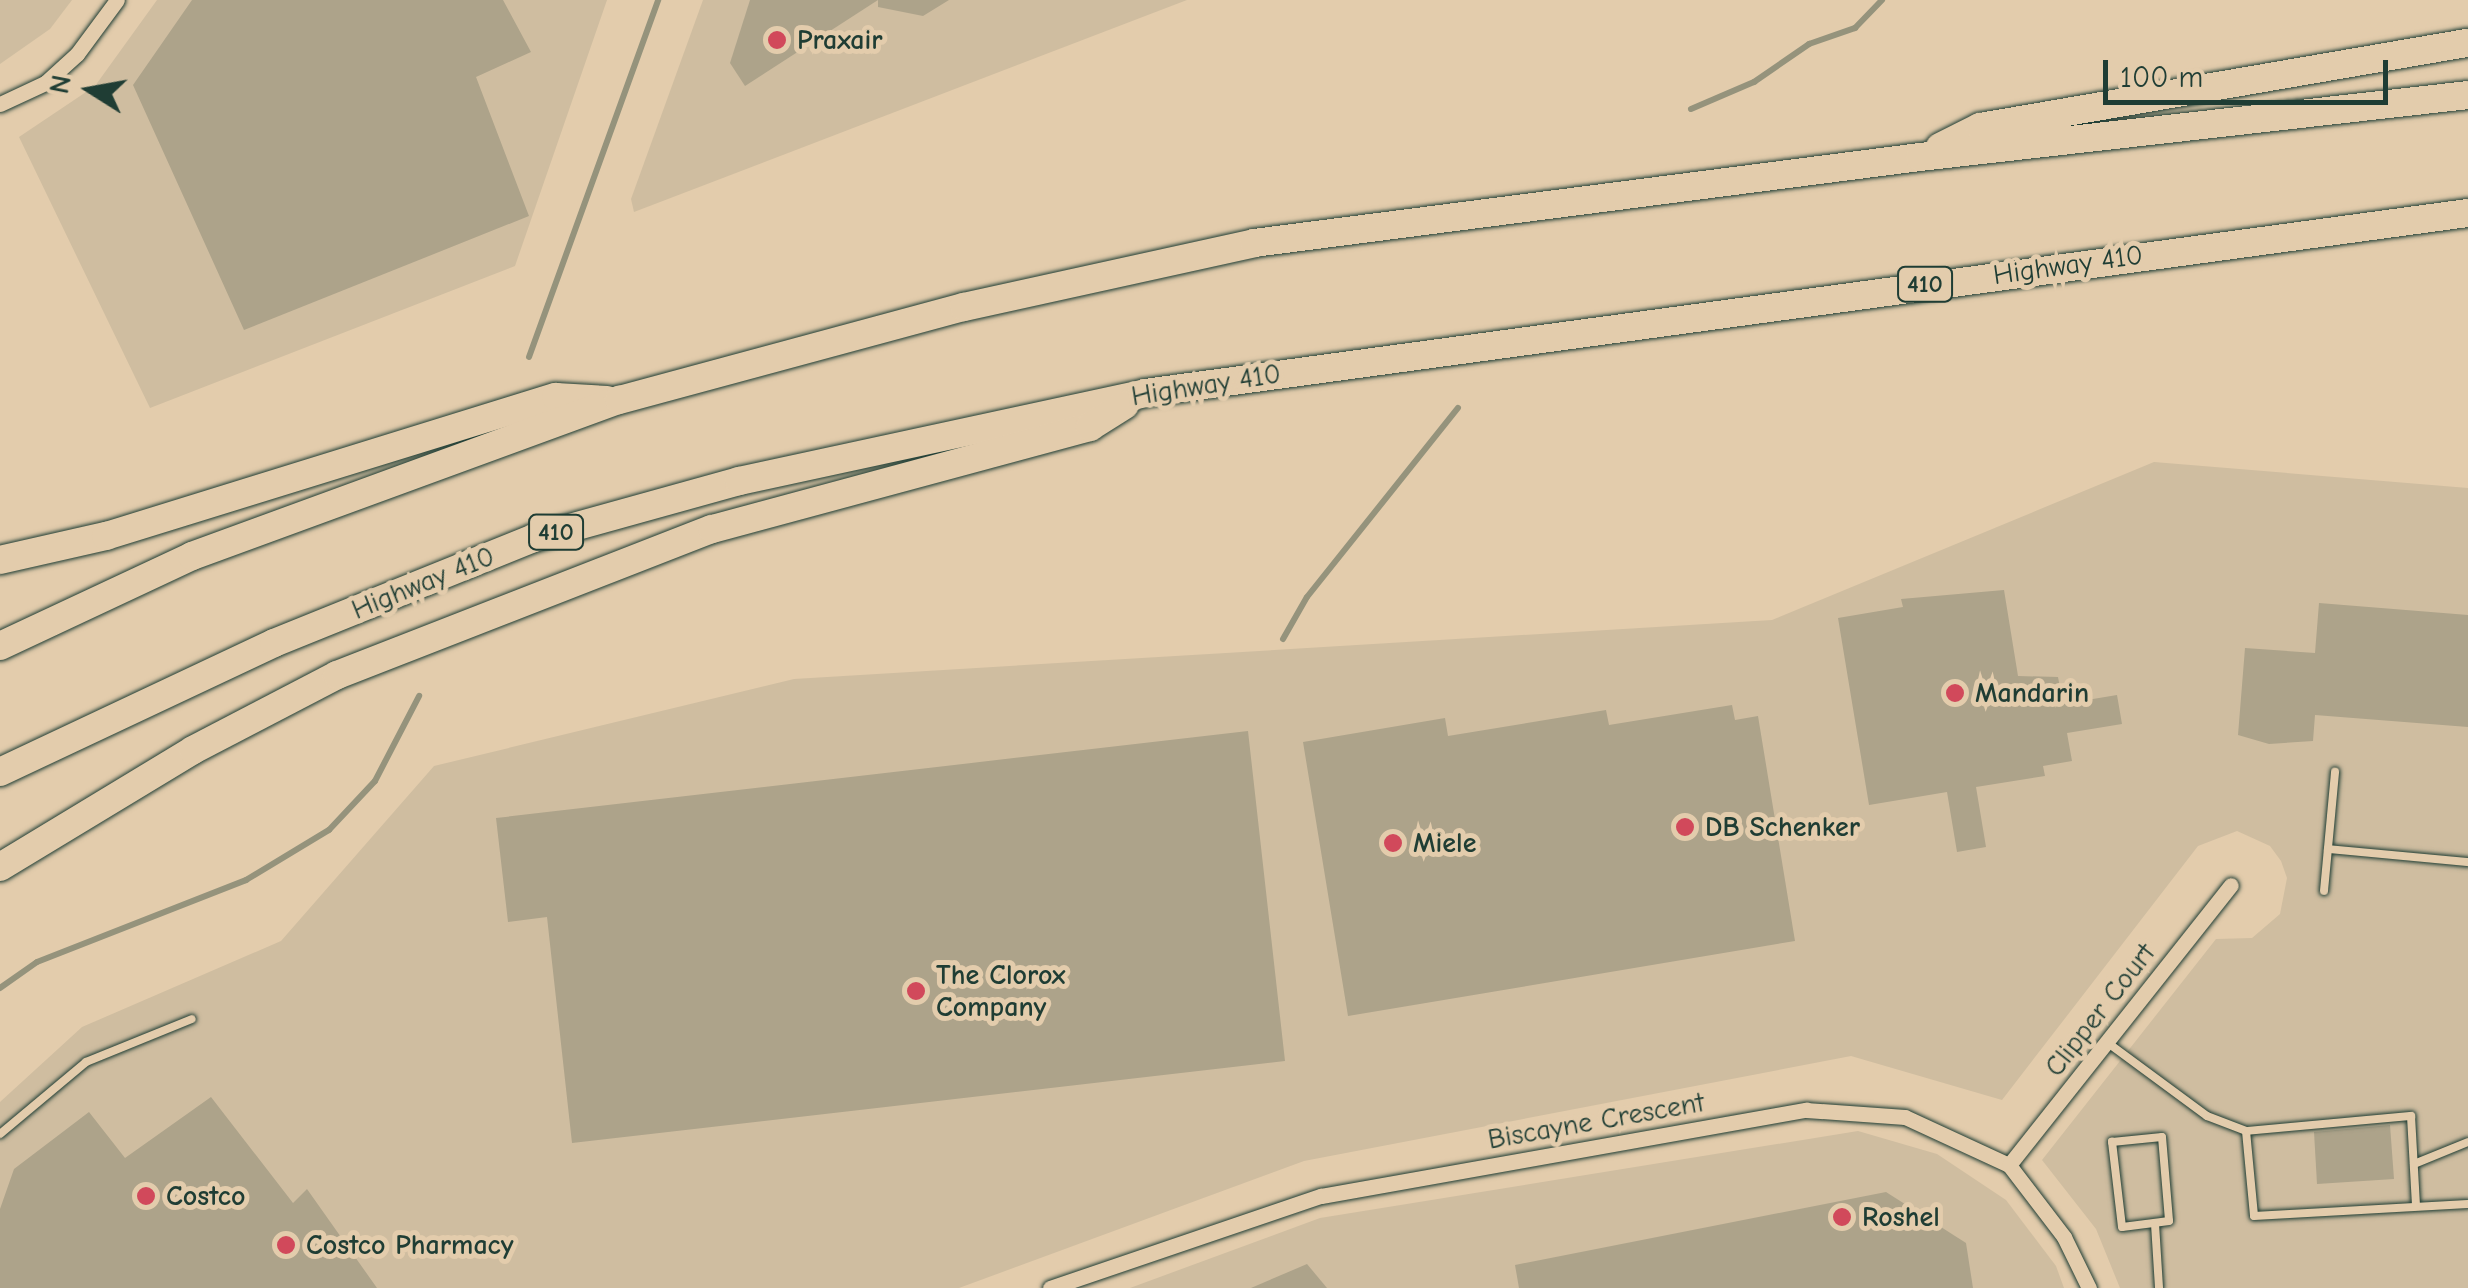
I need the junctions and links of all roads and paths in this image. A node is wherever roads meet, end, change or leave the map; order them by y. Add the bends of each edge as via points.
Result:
1 (116, 0) edge
2 (2468, 43) edge
3 (2468, 95) edge
4 (0, 104) edge
5 (1920, 157) junction
6 (2468, 213) edge
7 (1145, 393) junction
8 (619, 400) junction
9 (0, 560) edge
10 (0, 646) edge
11 (0, 772) edge
12 (2335, 772) dead end
13 (2328, 849) junction
14 (2468, 862) edge
15 (0, 867) edge
16 (2231, 886) dead end
17 (2324, 891) dead end
18 (192, 1019) dead end
19 (2106, 1042) junction
20 (2246, 1131) junction
21 (0, 1134) edge
22 (2468, 1142) edge
23 (2414, 1164) junction
24 (2008, 1165) junction
25 (2468, 1204) edge
26 (2416, 1206) junction
27 (2155, 1224) junction
28 (1081, 1284) edge
29 (1050, 1288) edge
30 (2088, 1288) edge
31 (2159, 1288) edge

1 - 4 street via 77,54 45,82
2 - 5 highway via 2129,107 1980,127
3 - 5 highway
5 - 8 highway via 1254,243 964,307
6 - 7 highway, Highway 410 / 410
7 - 11 highway, Highway 410 / 410 via 740,480 534,538 274,643
7 - 15 highway via 1090,427 712,529 337,675 193,750
8 - 9 highway via 556,397 106,536
8 - 10 highway via 192,556
12 - 13 lane
13 - 14 lane
13 - 17 lane
16 - 19 street, Clipper Court
18 - 21 lane via 86,1062
19 - 20 lane via 2207,1116
19 - 24 street, Clipper Court
20 - 23 lane via 2411,1116
20 - 26 lane via 2254,1216
22 - 23 lane
23 - 26 lane
24 - 28 street, Biscayne Crescent via 1904,1118 1806,1110 1322,1196
24 - 30 street, Biscayne Crescent via 2064,1237
25 - 26 lane
27 - 27 lane via 2122,1227 2112,1142 2162,1136 2169,1221
27 - 31 lane
28 - 29 street, Biscayne Crescent

